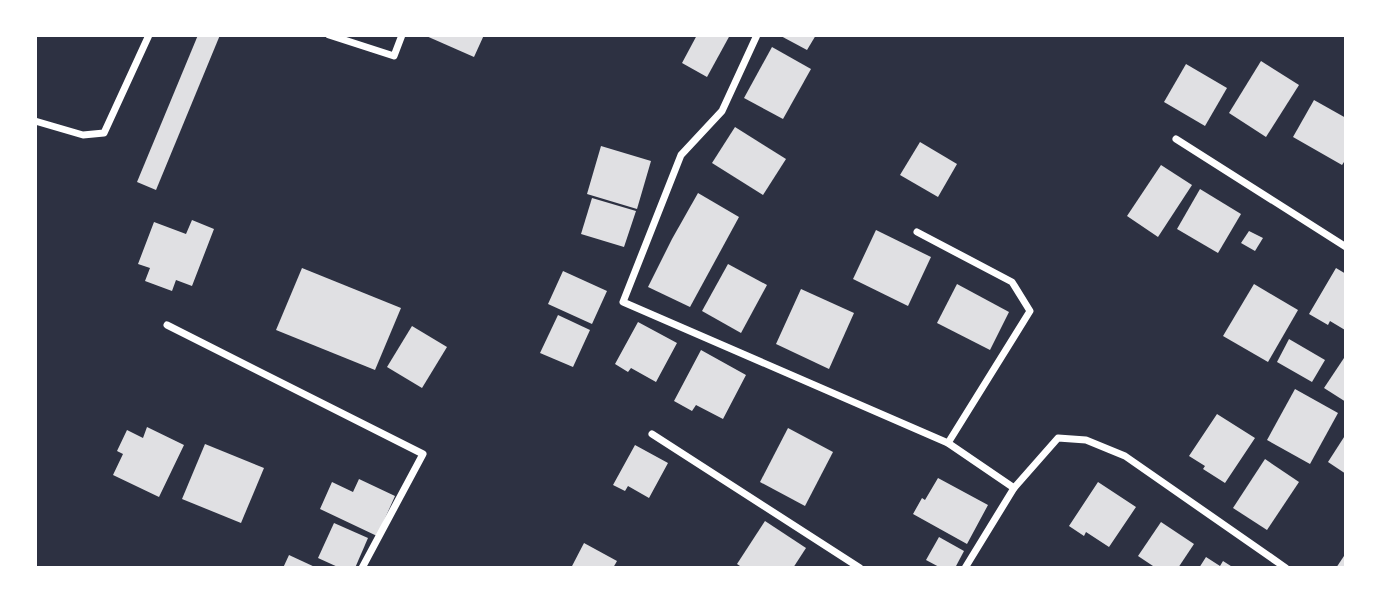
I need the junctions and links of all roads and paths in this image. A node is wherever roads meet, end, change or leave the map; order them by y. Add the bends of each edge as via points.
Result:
1 (149, 35) edge
2 (329, 35) edge
3 (402, 35) edge
4 (757, 35) edge
5 (35, 121) edge
6 (1176, 139) dead end
7 (917, 232) dead end
8 (1346, 247) edge
9 (167, 325) dead end
10 (652, 434) dead end
11 (948, 443) junction
12 (1014, 488) junction
13 (362, 568) edge
14 (860, 568) edge
15 (965, 568) edge
16 (1286, 568) edge

1 - 5 street via 104,133 83,135
2 - 3 street via 394,56
4 - 11 street via 722,111 681,155 623,302
6 - 8 street
7 - 11 street via 1012,282 1030,312
9 - 13 street via 423,454
10 - 14 street
11 - 12 street
12 - 15 street
12 - 16 street via 1058,438 1086,440 1125,456

